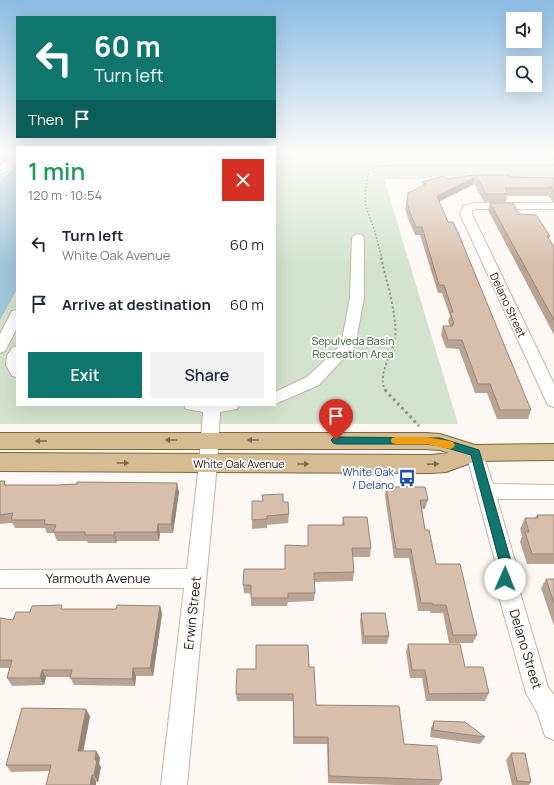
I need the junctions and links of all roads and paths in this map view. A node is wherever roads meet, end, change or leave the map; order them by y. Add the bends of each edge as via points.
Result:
1 (366, 192) edge
2 (554, 206) edge
3 (358, 238) dead end
4 (16, 316) edge
5 (0, 348) edge
6 (16, 353) edge
7 (16, 371) edge
8 (276, 398) edge
9 (554, 401) edge
10 (202, 406) edge
11 (222, 406) edge
12 (212, 407) junction
13 (210, 440) junction
14 (0, 441) edge
15 (426, 441) junction
16 (475, 452) junction
17 (554, 452) edge
18 (0, 462) edge
19 (208, 464) junction
20 (486, 491) junction
21 (554, 492) edge
22 (196, 578) junction
23 (0, 579) edge
24 (553, 719) edge
25 (174, 785) edge

1 - 15 path via 366,211 375,233 396,333 394,348 381,383 421,428
2 - 9 street, Delano Street via 476,206 467,208 466,214
3 - 8 street via 357,298 348,346 313,381
4 - 5 street
6 - 7 street via 12,361
10 - 12 street
11 - 12 street
12 - 13 street, Erwin Street
13 -> 14 main road, White Oak Avenue
15 -> 13 main road, White Oak Avenue
13 - 19 street, Erwin Street
15 - 16 main road, White Oak Avenue via 440,442
16 - 17 main road, White Oak Avenue
19 -> 16 main road, White Oak Avenue via 431,464 446,463
16 - 20 street, Delano Street
18 -> 19 main road, White Oak Avenue
19 - 22 street, Erwin Street
20 - 21 street
20 - 24 street, Delano Street via 507,568 505,579 538,693 548,706
22 - 23 street, Yarmouth Avenue
22 - 25 street, Erwin Street

